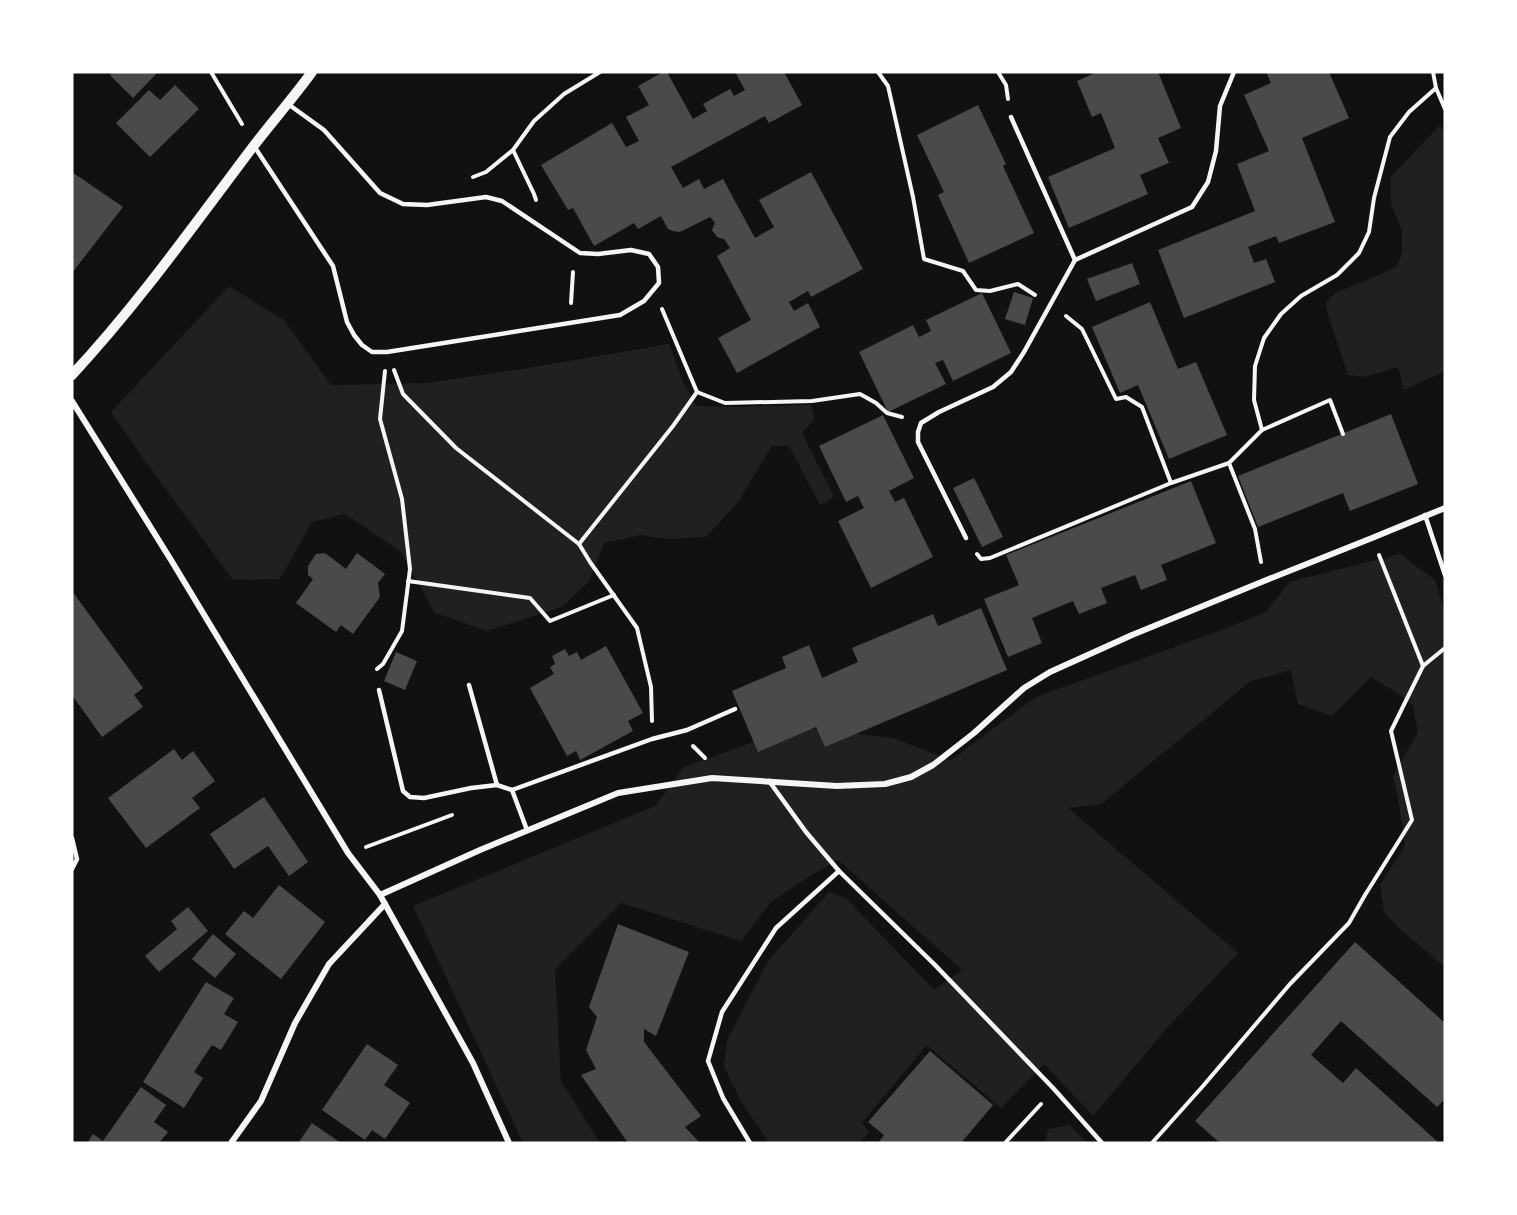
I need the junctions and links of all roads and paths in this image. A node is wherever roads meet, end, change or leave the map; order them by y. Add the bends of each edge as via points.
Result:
1 (211, 72) edge
2 (312, 72) edge
3 (600, 72) edge
4 (878, 72) edge
5 (998, 72) edge
6 (1234, 72) edge
7 (1433, 72) edge
8 (1436, 88) junction
9 (288, 104) junction
10 (1445, 109) edge
11 (1011, 117) joint
12 (254, 146) junction
13 (513, 150) junction
14 (465, 180) dead end
15 (541, 227) junction
16 (574, 249) junction
17 (1075, 260) junction
18 (652, 291) junction
19 (1049, 305) junction
20 (570, 322) junction
21 (387, 352) junction
22 (72, 375) edge
23 (696, 392) junction
24 (72, 401) edge
25 (921, 423) junction
26 (1262, 430) junction
27 (1343, 434) dead end
28 (1229, 463) junction
29 (1171, 483) junction
30 (1445, 508) edge
31 (1425, 515) junction
32 (966, 538) joint
33 (1372, 538) junction
34 (579, 544) junction
35 (1445, 575) edge
36 (1264, 580) junction
37 (408, 581) junction
38 (614, 595) junction
39 (1445, 648) edge
40 (1424, 666) junction
41 (469, 685) dead end
42 (379, 690) joint
43 (735, 710) dead end
44 (652, 739) junction
45 (693, 746) dead end
46 (708, 762) dead end
47 (768, 781) junction
48 (497, 785) junction
49 (512, 790) junction
50 (460, 812) dead end
51 (527, 830) junction
52 (72, 838) edge
53 (348, 853) junction
54 (72, 870) edge
55 (838, 871) junction
56 (380, 894) junction
57 (385, 904) junction
58 (1054, 1089) junction
59 (231, 1143) edge
60 (509, 1143) edge
61 (750, 1143) edge
62 (1005, 1143) edge
63 (1102, 1143) edge
64 (1152, 1143) edge

1 - 12 path
2 - 9 street
3 - 13 path via 564,94 534,122
4 - 19 path via 888,86 924,259 963,271 976,290 1018,284
5 - 11 path via 1006,85
6 - 17 lane via 1220,106 1216,151 1208,182 1191,207
7 - 8 path
8 - 10 path
8 - 26 path via 1409,112 1390,137 1374,198 1370,232 1359,253 1337,275 1301,296 1281,314 1264,338 1255,366 1254,400
9 - 12 street
9 - 15 lane via 324,130 380,193 403,204 427,205 486,197 502,201
11 - 17 lane
12 - 21 lane via 333,266 354,335 372,352
12 - 22 street via 102,343
13 - 14 path via 486,172
13 - 15 path via 534,194
15 - 16 lane
16 - 18 lane via 580,253 632,250 649,254 658,267 659,283
16 - 20 path
17 - 19 lane
18 - 20 lane via 644,301 620,315
18 - 23 path
19 - 25 lane via 1011,372 993,387
19 - 29 path via 1083,329 1116,399 1126,397 1142,407
20 - 21 lane
21 - 34 path via 403,394 456,448
21 - 37 path via 380,419 402,498
23 - 25 path via 725,403 812,402 860,394 887,413
23 - 34 path
24 - 53 street
25 - 32 lane via 918,442
26 - 27 path via 1330,400
26 - 28 path
28 - 29 path
28 - 36 path via 1255,529
29 - 32 path via 990,558 981,559
30 - 31 street
31 - 33 street
31 - 35 lane
33 - 36 street
33 - 40 path
34 - 38 path
36 - 47 street via 1050,672 1024,688 933,765 910,777 885,784 837,786
37 - 38 path via 530,598 550,621
37 - 42 path via 402,631 375,671
38 - 44 path via 637,628 651,687
39 - 40 path
40 - 64 path via 1391,731 1412,820 1349,923 1290,984
41 - 48 lane
42 - 48 lane via 403,791 410,797
43 - 44 lane via 687,730
44 - 49 lane
45 - 46 path
47 - 51 street via 712,778 618,793
47 - 55 lane
48 - 49 lane
49 - 51 lane
50 - 53 path
51 - 56 street
52 - 54 lane via 77,859
53 - 56 street
55 - 58 lane
55 - 61 lane via 776,928 722,1012 708,1061 723,1098
56 - 57 street
57 - 59 street via 329,964 295,1023 261,1101
57 - 60 street via 472,1063
58 - 62 path
58 - 63 lane

